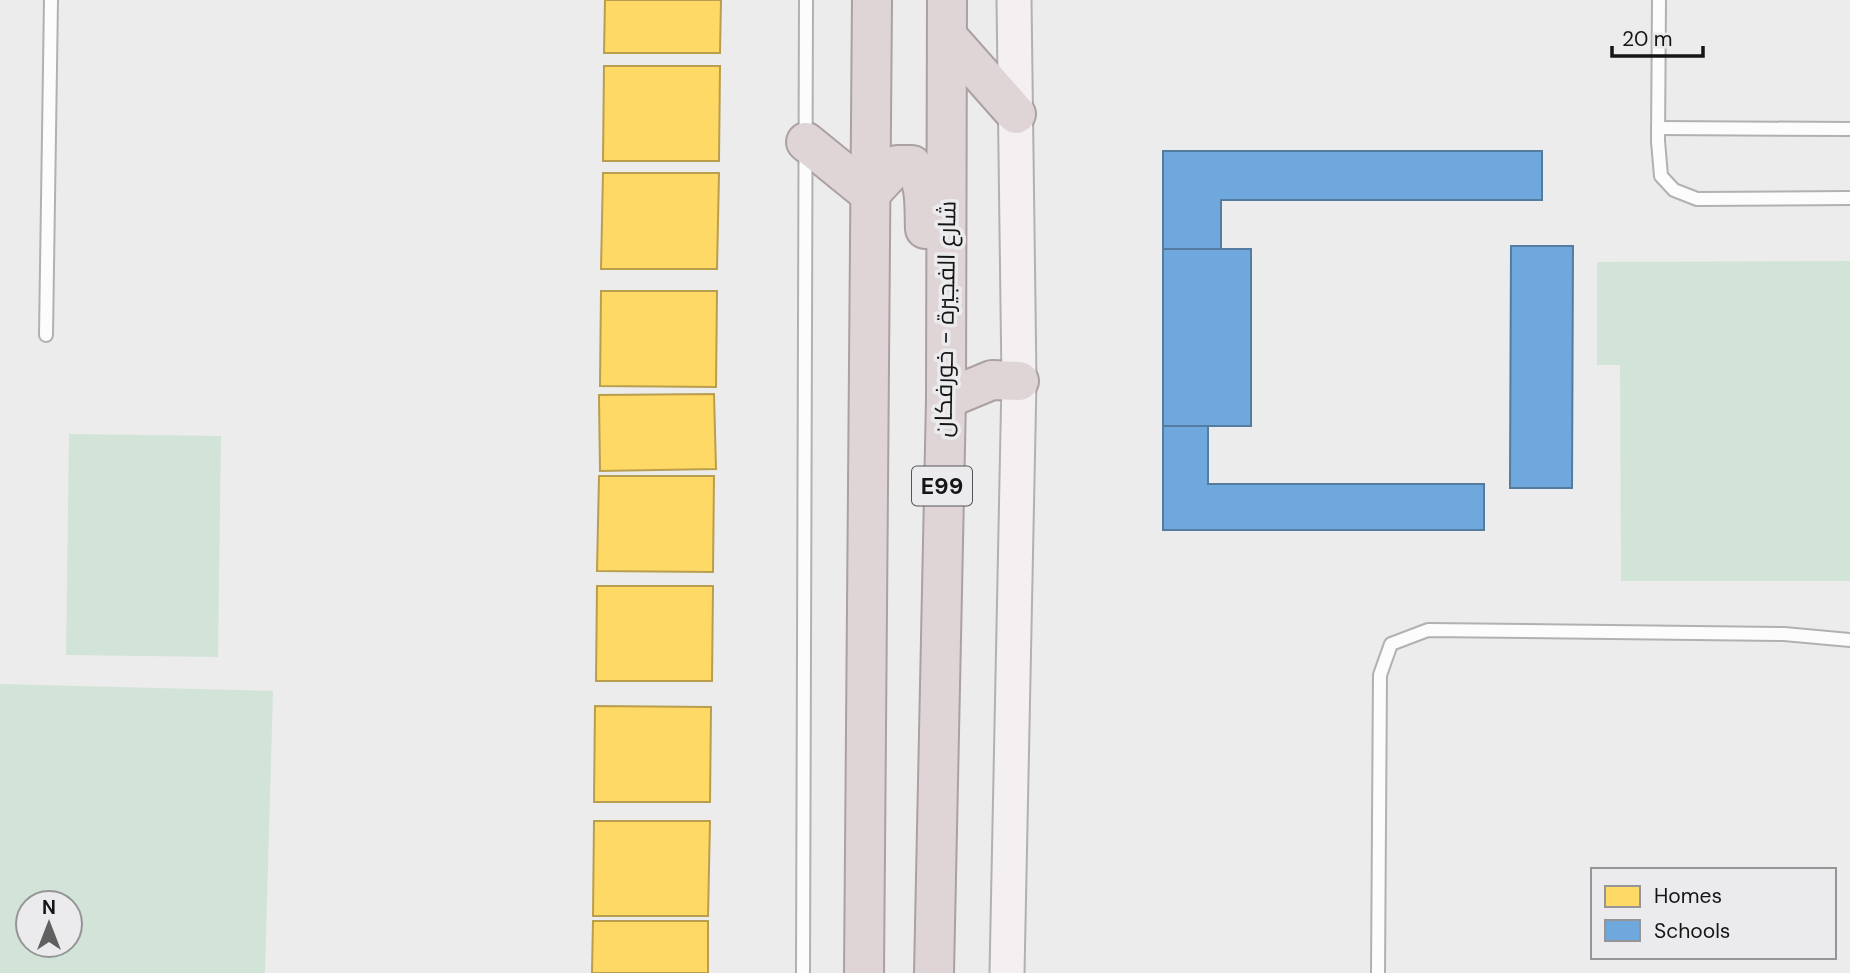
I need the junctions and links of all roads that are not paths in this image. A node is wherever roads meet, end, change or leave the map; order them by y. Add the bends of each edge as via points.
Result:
1 (51, 0) edge
2 (806, 0) edge
3 (872, 0) edge
4 (1014, 0) edge
5 (1659, 0) edge
6 (947, 18) edge
7 (1016, 114) junction
8 (1658, 128) junction
9 (1850, 129) edge
10 (806, 142) junction
11 (870, 194) junction
12 (1850, 198) edge
13 (46, 335) dead end
14 (1019, 381) junction
15 (946, 399) junction
16 (943, 452) junction
17 (1850, 640) edge
18 (803, 973) edge
19 (863, 973) edge
20 (934, 973) edge
21 (1007, 973) edge
22 (1378, 973) edge

1 - 13 lane
2 - 10 lane
3 - 11 highway
4 - 7 street
5 - 8 lane
6 - 7 highway
6 - 15 highway, شارع الفجيرة - خورفكان / E99
7 - 14 street
8 - 9 lane
8 - 12 lane via 1661,176 1674,190 1696,199
10 - 11 highway
10 - 18 lane
11 - 16 highway via 897,165 912,165 918,172 923,190 932,400
11 - 19 highway
14 - 15 highway via 992,380
14 - 21 street
15 - 16 highway, شارع الفجيرة - خورفكان / E99
16 - 20 highway, شارع الفجيرة - خورفكان / E99
17 - 22 lane via 1784,634 1429,630 1391,644 1380,675

